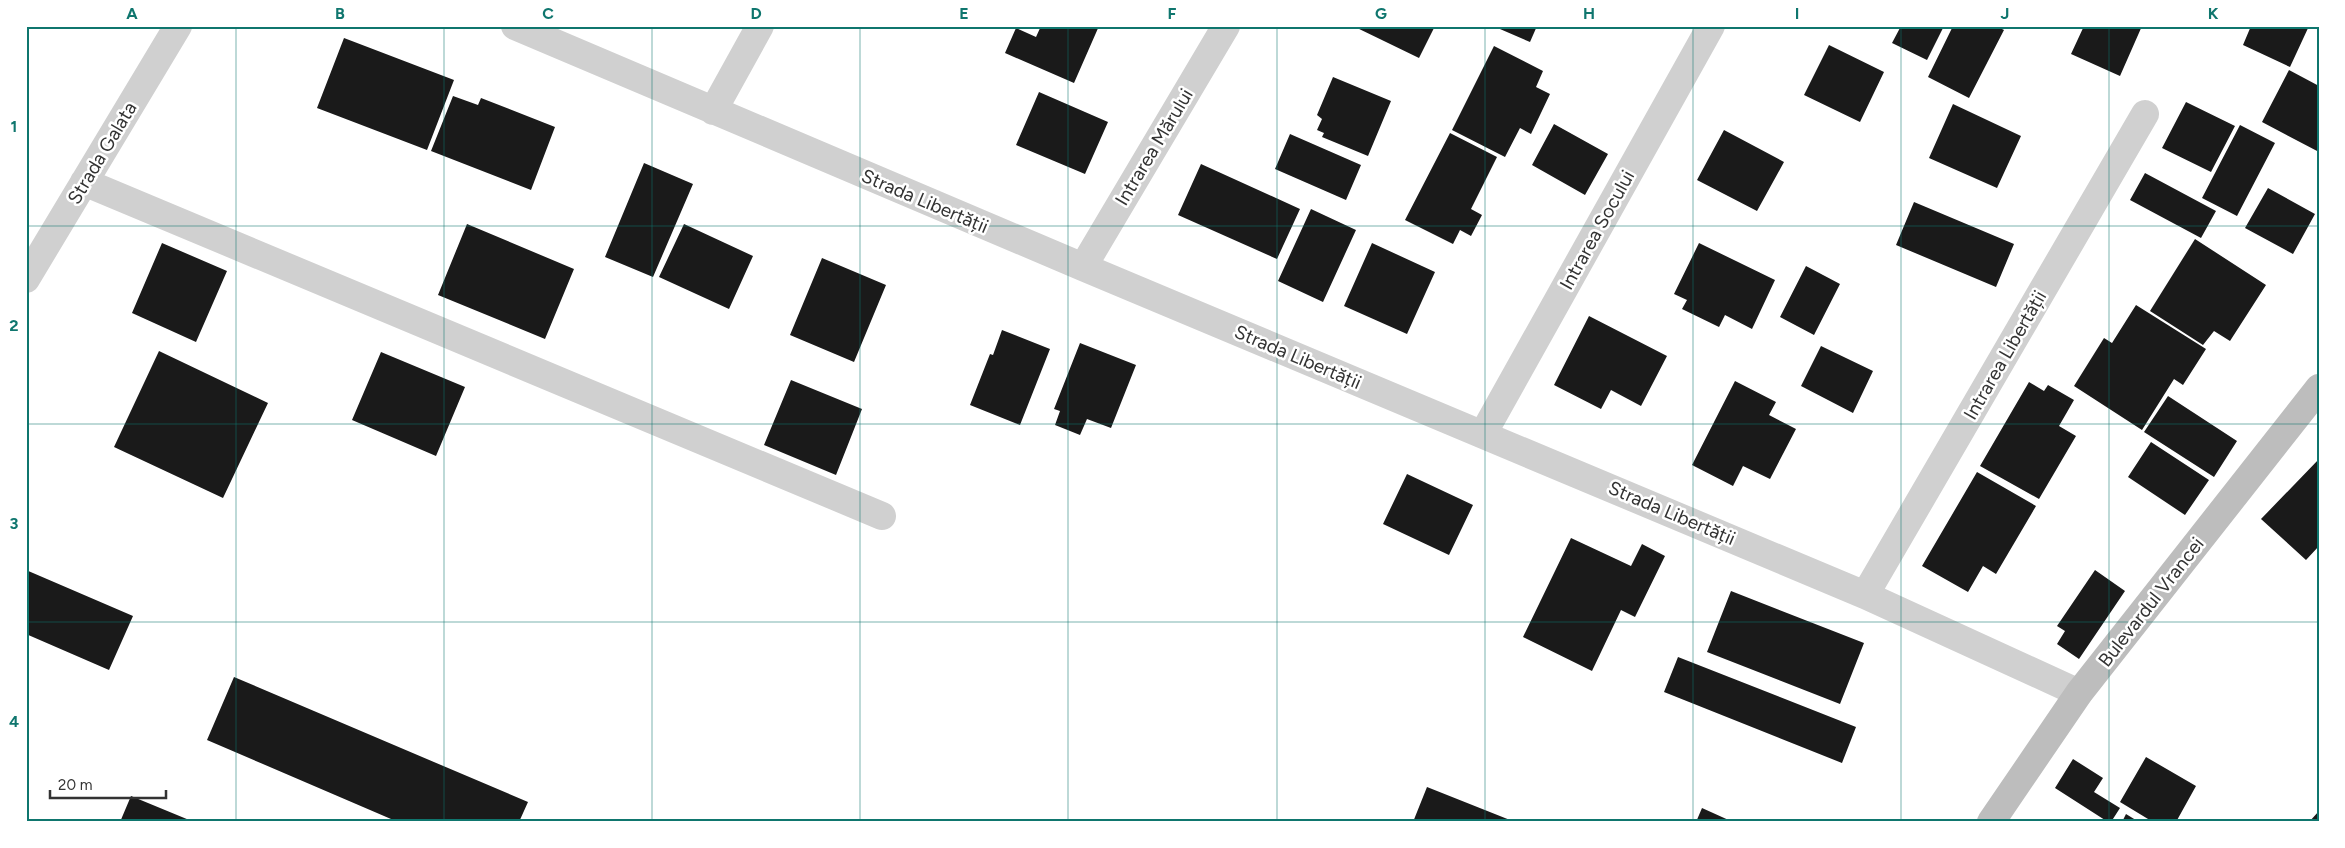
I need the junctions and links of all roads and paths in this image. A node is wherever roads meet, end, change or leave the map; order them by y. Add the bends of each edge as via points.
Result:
1 (178, 26) edge
2 (515, 26) edge
3 (760, 26) edge
4 (1226, 26) edge
5 (1711, 26) edge
6 (712, 111) junction
7 (2145, 114) dead end
8 (84, 182) junction
9 (1083, 267) junction
10 (26, 279) edge
11 (2319, 388) edge
12 (1483, 434) junction
13 (882, 516) dead end
14 (1865, 595) junction
15 (2079, 693) junction
16 (1991, 822) edge

1 - 8 street, Strada Galata
2 - 6 street, Strada Libertății
3 - 6 street
4 - 9 street, Intrarea Mărului
5 - 12 street, Intrarea Socului
6 - 9 street, Strada Libertății
7 - 14 street, Intrarea Libertății
8 - 10 street, Strada Galata
8 - 13 street
9 - 12 street, Strada Libertății
11 - 15 street, Bulevardul Vrancei
12 - 14 street, Strada Libertății
14 - 15 street, Strada Libertății
15 - 16 street, Bulevardul Vrancei

